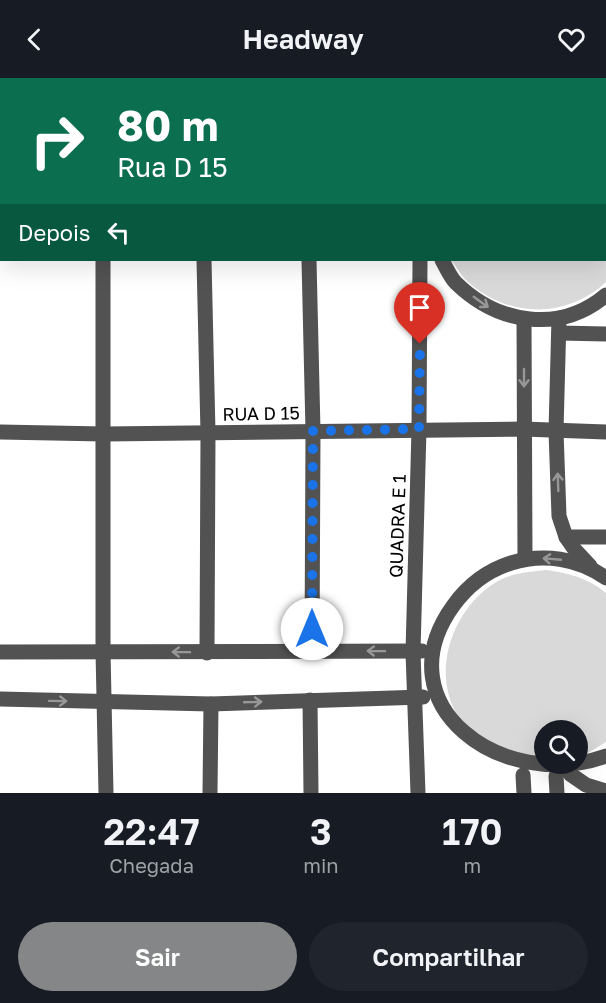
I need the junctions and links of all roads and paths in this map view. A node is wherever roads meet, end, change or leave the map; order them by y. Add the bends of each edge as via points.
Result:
1 (103, 261) edge
2 (204, 261) edge
3 (309, 261) edge
4 (420, 261) edge
5 (443, 261) edge
6 (606, 295) edge
7 (524, 319) junction
8 (559, 326) junction
9 (606, 334) edge
10 (419, 429) junction
11 (523, 429) junction
12 (313, 431) junction
13 (556, 431) junction
14 (0, 432) edge
15 (606, 432) edge
16 (208, 433) junction
17 (104, 434) junction
18 (566, 537) junction
19 (606, 537) edge
20 (525, 559) junction
21 (600, 574) edge
22 (103, 651) junction
23 (312, 651) junction
24 (434, 651) junction
25 (0, 652) edge
26 (413, 652) junction
27 (207, 653) junction
28 (415, 697) junction
29 (437, 697) junction
30 (0, 699) edge
31 (310, 700) junction
32 (105, 702) junction
33 (211, 704) junction
34 (606, 756) edge
35 (513, 773) junction
36 (563, 775) junction
37 (606, 791) edge
38 (106, 793) edge
39 (210, 793) edge
40 (311, 793) edge
41 (418, 793) edge
42 (524, 793) edge
43 (557, 793) edge

1 - 17 street
2 - 16 street
3 - 12 street
4 - 10 street, QUADRA E 1
5 -> 7 street via 455,282 486,307
6 - 8 street
7 - 8 street
7 -> 11 street
8 - 9 street
8 - 13 street
10 - 11 street, RUA D 15
10 - 12 street, RUA D 15
10 - 26 street, QUADRA E 1
11 - 13 street, RUA D 15
11 - 20 street
12 - 16 street, RUA D 15
12 - 23 street
13 - 15 street, RUA D 15
18 -> 13 street via 559,516
14 - 17 street, RUA D 15
16 - 17 street, RUA D 15
16 - 27 street
17 - 22 street
18 - 19 street
18 - 21 street
21 -> 20 street via 573,561
20 - 24 street via 492,570 465,590 445,618
22 - 25 street
27 -> 22 street
22 - 32 street
26 -> 23 street
23 - 27 street
24 - 26 street
24 - 29 street
26 - 28 street, QUADRA E 1
28 - 29 street
28 - 31 street
28 - 41 street, QUADRA E 1
29 - 35 street via 444,716 468,749
30 -> 32 street
33 -> 31 street
31 - 40 street
32 - 33 street
32 - 38 street
33 - 39 street
34 - 36 street
35 - 36 street
35 - 42 street
36 - 37 street
36 - 43 street

